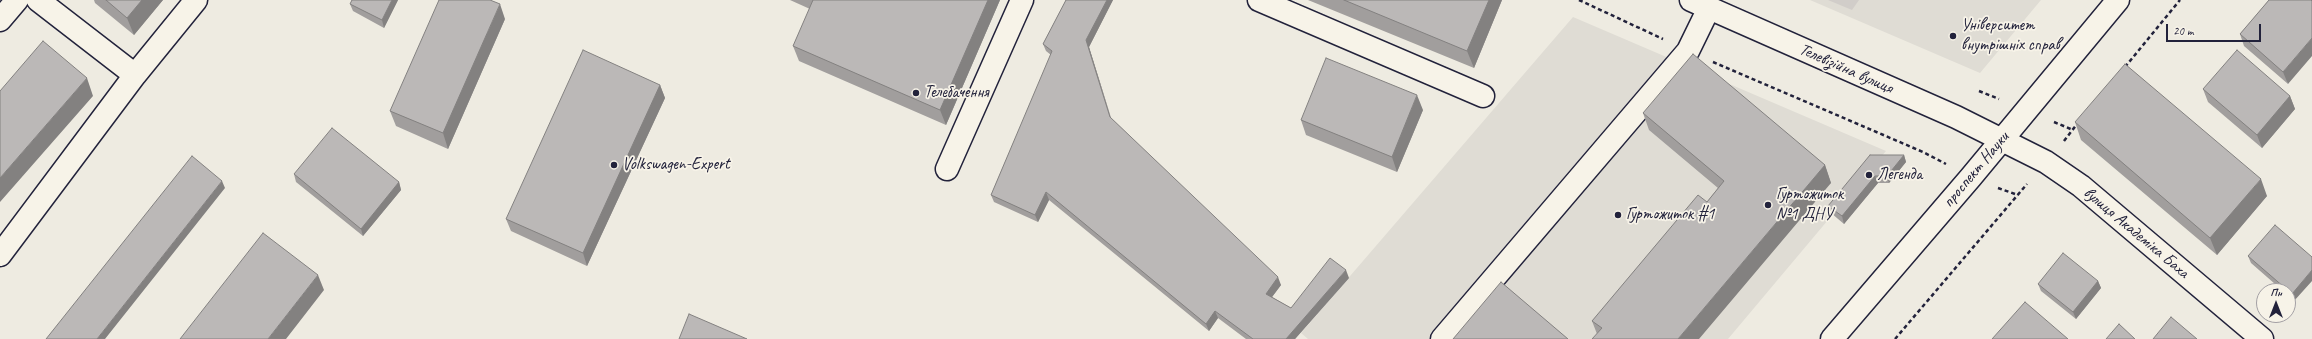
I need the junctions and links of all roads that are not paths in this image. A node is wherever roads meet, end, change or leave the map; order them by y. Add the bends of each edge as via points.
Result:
1 (17, 0) edge
2 (38, 0) edge
3 (196, 0) edge
4 (1022, 0) edge
5 (1258, 0) edge
6 (2118, 0) edge
7 (1700, 4) edge
8 (0, 20) edge
9 (135, 75) junction
10 (1483, 96) dead end
11 (2001, 140) junction
12 (947, 169) dead end
13 (0, 255) edge
14 (1442, 339) edge
15 (1832, 339) edge
16 (2262, 339) edge

1 - 8 street
2 - 9 street
3 - 9 street
4 - 12 street
5 - 10 street
6 - 11 street, проспект Науки
7 - 11 street, Телевізійна вулиця
7 - 14 street via 1688,51
9 - 13 street
11 - 15 street, проспект Науки
11 - 16 street, вулиця Академіка Баха via 2046,162 2081,186

